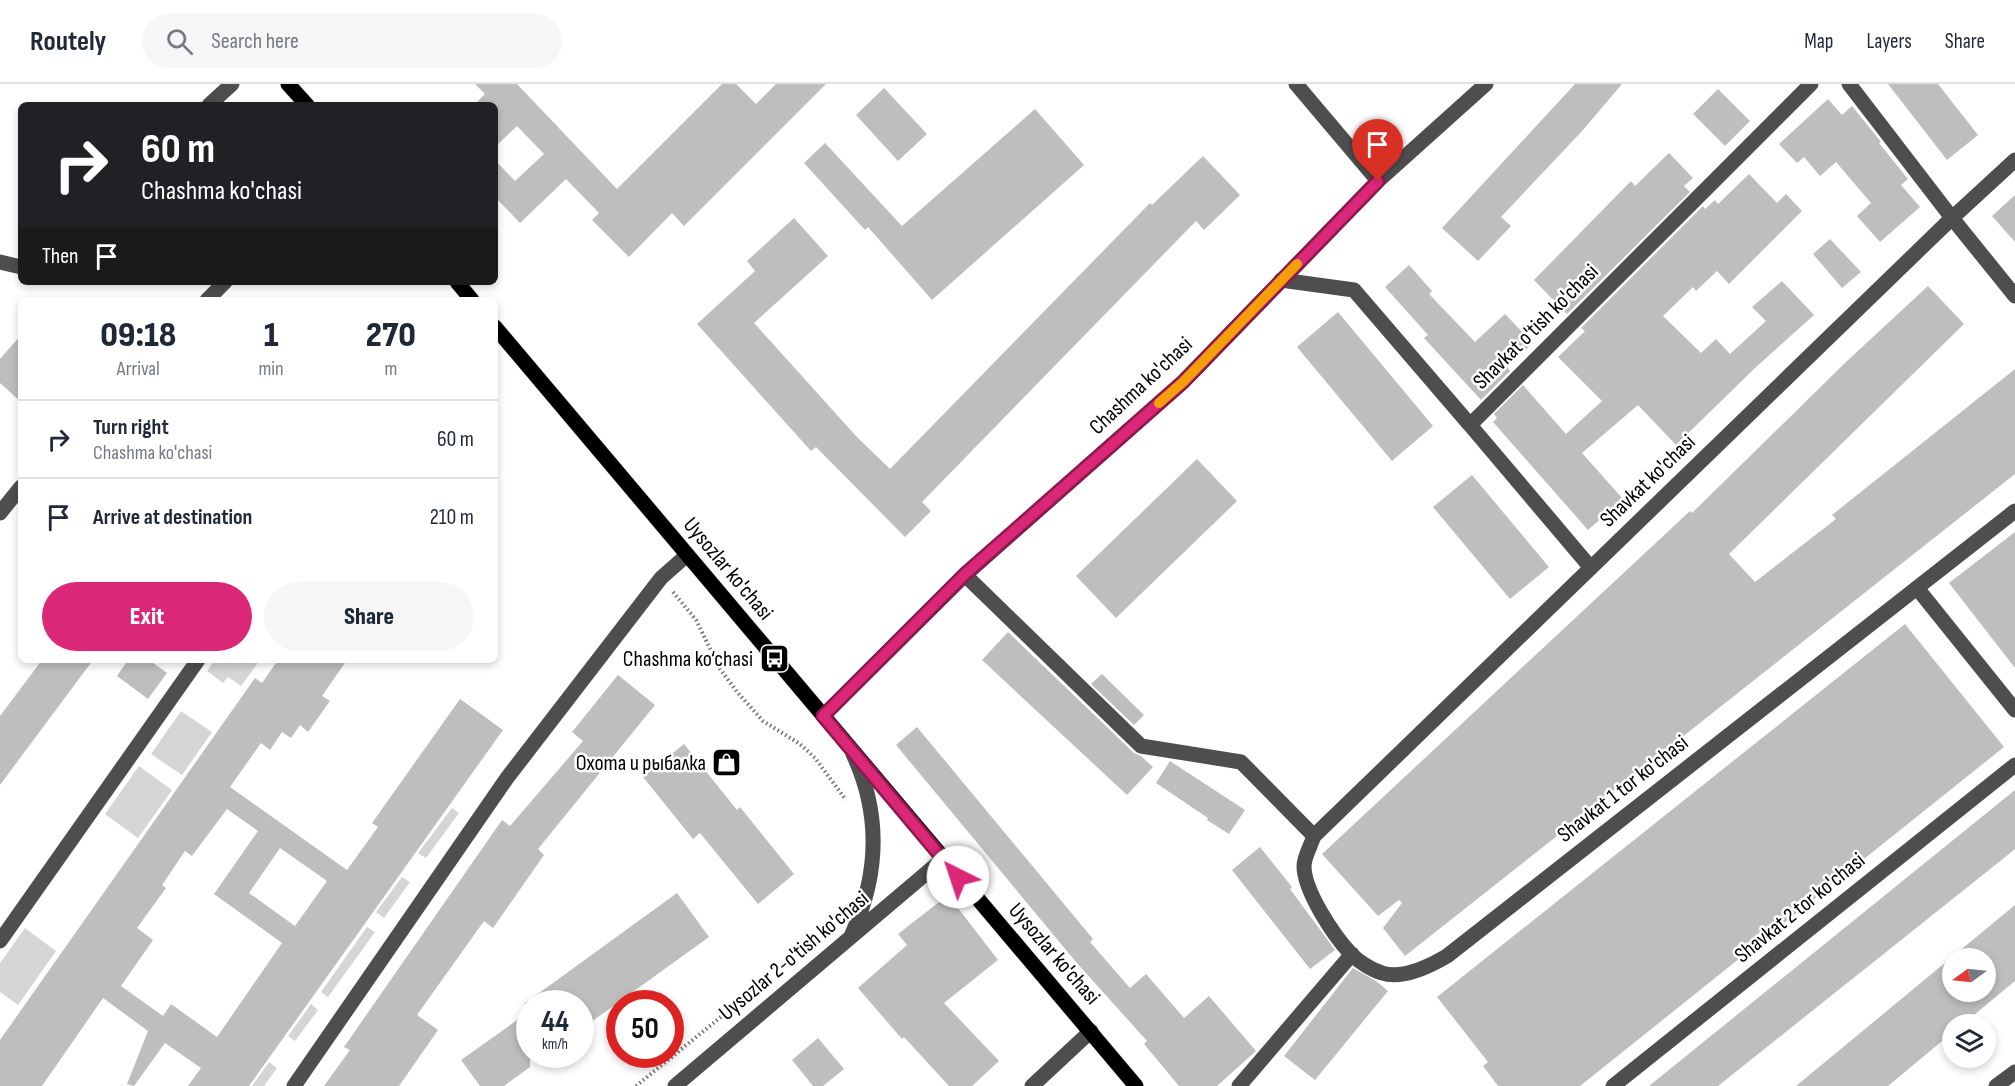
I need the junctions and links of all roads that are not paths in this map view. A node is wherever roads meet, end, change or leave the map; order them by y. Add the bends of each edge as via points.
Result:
1 (232, 84) edge
2 (288, 84) edge
3 (1296, 84) edge
4 (1486, 84) edge
5 (1811, 84) edge
6 (1849, 84) edge
7 (212, 102) edge
8 (304, 102) edge
9 (2015, 160) edge
10 (1378, 181) junction
11 (1952, 218) junction
12 (0, 262) edge
13 (18, 266) edge
14 (1281, 280) junction
15 (222, 285) edge
16 (460, 285) edge
17 (2015, 296) edge
18 (210, 297) edge
19 (470, 297) edge
20 (498, 331) edge
21 (1470, 425) junction
22 (18, 491) edge
23 (2015, 511) edge
24 (0, 513) edge
25 (687, 555) junction
26 (1591, 568) junction
27 (964, 575) junction
28 (1917, 588) junction
29 (196, 663) edge
30 (2015, 710) edge
31 (823, 716) junction
32 (850, 749) junction
33 (2015, 765) edge
34 (1314, 836) junction
35 (943, 860) junction
36 (850, 938) junction
37 (0, 942) edge
38 (1352, 954) junction
39 (1091, 1031) junction
40 (2015, 1072) edge
41 (294, 1086) edge
42 (675, 1086) edge
43 (1032, 1086) edge
44 (1136, 1086) edge
45 (1239, 1086) edge
46 (1613, 1086) edge
47 (1996, 1086) edge

1 - 7 street
2 - 8 main road
3 - 10 street
4 - 10 street, Chashma ko'chasi
5 - 21 street, Shavkat o'tish ko'chasi
6 - 11 street
9 - 11 street, Shavkat ko'chasi
10 - 14 street, Chashma ko'chasi
11 - 17 street
11 - 26 street, Shavkat ko'chasi
12 - 13 street
14 - 21 street, Shavkat o'tish ko'chasi via 1354,290
14 - 27 street, Chashma ko'chasi via 1183,382
15 - 18 street
16 - 19 main road
20 - 25 main road, Uysozlar ko'chasi
21 - 26 street
22 - 24 street
23 - 28 street, Shavkat 1 tor ko'chasi
25 - 31 main road, Uysozlar ko'chasi
25 - 41 street via 661,578 507,778
26 - 34 street, Shavkat ko'chasi
27 - 31 street, Chashma ko'chasi
27 - 34 street via 1141,746 1241,762
28 - 30 street
28 - 38 street, Shavkat 1 tor ko'chasi via 1447,956 1431,966 1399,975 1383,974
29 - 37 street
31 - 32 main road, Uysozlar ko'chasi
32 - 35 main road, Uysozlar ko'chasi
32 - 36 street via 861,772 874,843 868,892
33 - 46 street, Shavkat 2 tor ko'chasi
34 - 38 street, Shavkat 1 tor ko'chasi via 1304,865 1307,887
35 - 36 street, Uysozlar 2-o'tish ko'chasi
35 - 39 main road, Uysozlar ko'chasi
36 - 42 street, Uysozlar 2-o'tish ko'chasi
38 - 45 street
39 - 43 street, Uysozlar ko'chasi
39 - 44 main road, Uysozlar ko'chasi
40 - 47 street

